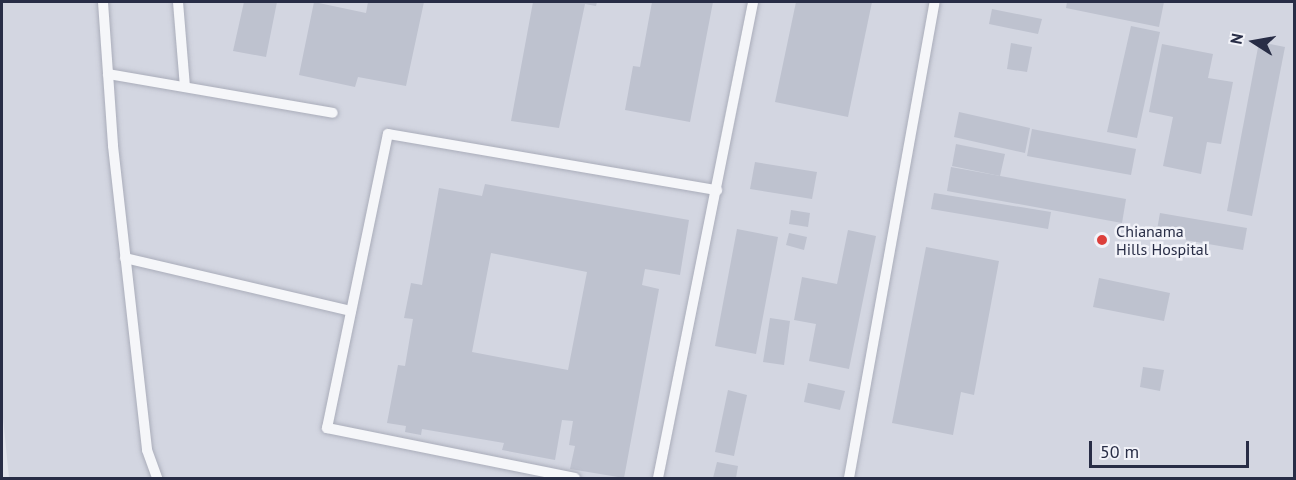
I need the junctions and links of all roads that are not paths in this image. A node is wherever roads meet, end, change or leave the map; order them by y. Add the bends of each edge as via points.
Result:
1 (103, 2) edge
2 (178, 2) edge
3 (753, 2) edge
4 (935, 2) edge
5 (108, 74) junction
6 (185, 87) junction
7 (333, 113) dead end
8 (717, 190) junction
9 (125, 258) junction
10 (351, 311) junction
11 (157, 478) edge
12 (575, 478) edge
13 (658, 478) edge
14 (849, 478) edge

1 - 5 lane
2 - 6 lane
3 - 8 lane
4 - 14 lane
5 - 6 lane
5 - 9 lane
6 - 7 lane
8 - 10 lane via 388,134
8 - 13 lane
9 - 10 lane
9 - 11 lane via 147,450
10 - 12 lane via 327,428

